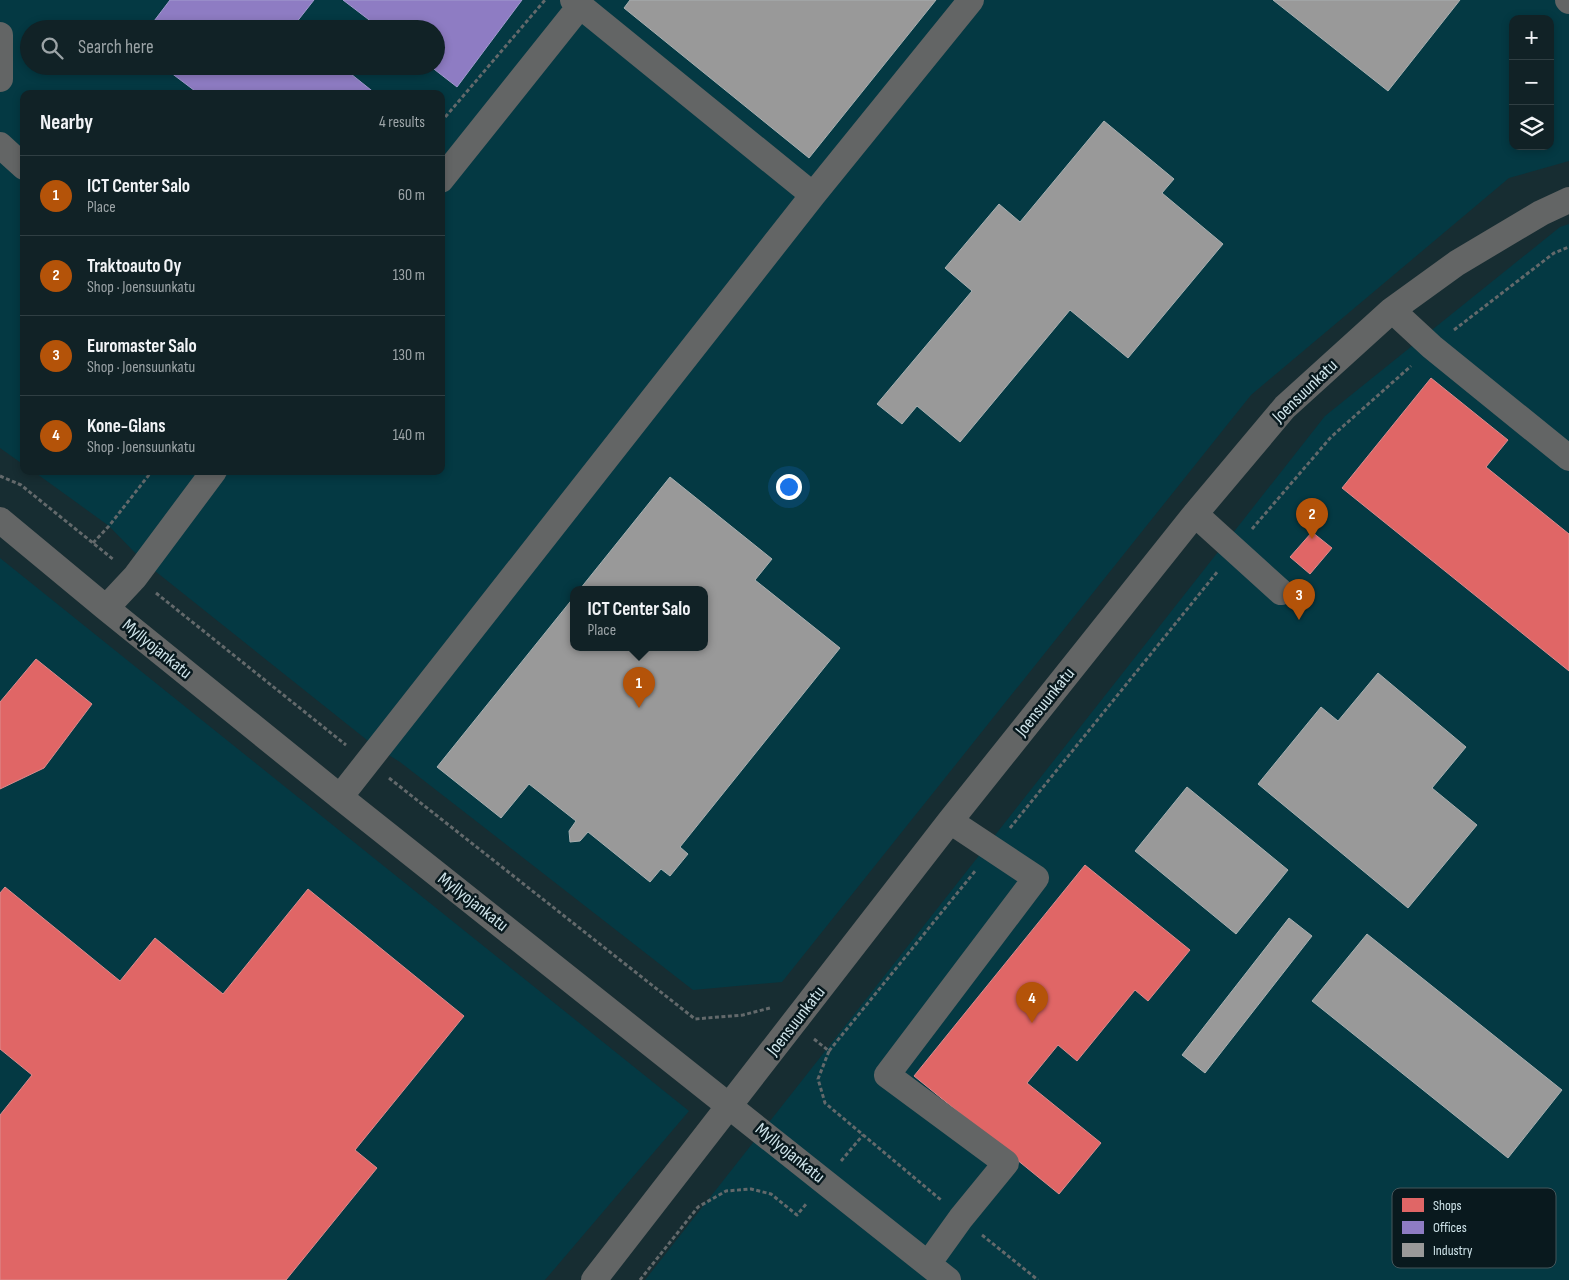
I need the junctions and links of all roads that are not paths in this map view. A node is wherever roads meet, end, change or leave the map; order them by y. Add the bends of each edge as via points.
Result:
1 (971, 0) edge
2 (576, 3) edge
3 (0, 35) edge
4 (0, 46) edge
5 (0, 79) edge
6 (0, 145) edge
7 (20, 163) edge
8 (445, 175) edge
9 (813, 195) junction
10 (1569, 200) edge
11 (1392, 310) junction
12 (1569, 458) edge
13 (211, 475) edge
14 (1195, 514) junction
15 (0, 520) edge
16 (1281, 592) dead end
17 (106, 608) junction
18 (340, 796) junction
19 (950, 820) junction
20 (730, 1105) junction
21 (928, 1264) junction
22 (594, 1280) edge
23 (948, 1280) edge

1 - 9 street
2 - 8 street
2 - 9 street
3 - 4 street
4 - 5 street
6 - 7 street
9 - 18 street
10 - 11 street, Joensuunkatu via 1457,263
11 - 12 street via 1432,347
11 - 14 street, Joensuunkatu via 1285,407
13 - 17 street via 135,577
14 - 16 street
14 - 19 street, Joensuunkatu
15 - 17 street, Myllyojankatu
17 - 18 street, Myllyojankatu
18 - 20 street, Myllyojankatu
19 - 20 street, Joensuunkatu
19 - 21 street via 1036,878 887,1075 1006,1162
20 - 21 street, Myllyojankatu
20 - 22 street, Joensuunkatu
21 - 23 street, Myllyojankatu

